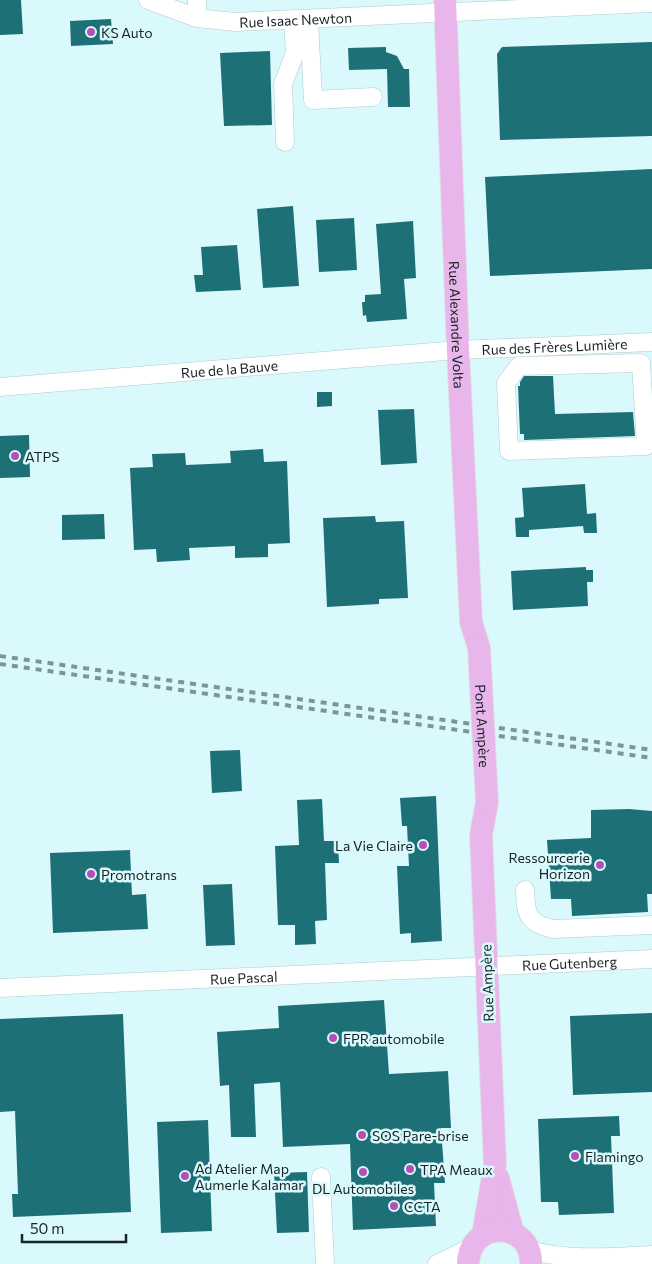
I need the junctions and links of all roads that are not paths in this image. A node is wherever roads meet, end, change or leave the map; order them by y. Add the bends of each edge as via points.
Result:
1 (148, 0) edge
2 (197, 0) edge
3 (652, 3) edge
4 (446, 6) edge
5 (197, 18) junction
6 (301, 19) junction
7 (373, 97) dead end
8 (285, 142) dead end
9 (652, 342) edge
10 (590, 344) junction
11 (458, 350) junction
12 (591, 364) junction
13 (0, 386) edge
14 (472, 648) joint
15 (479, 802) joint
16 (525, 890) dead end
17 (652, 925) edge
18 (652, 960) edge
19 (487, 967) junction
20 (0, 988) edge
21 (495, 1165) junction
22 (321, 1177) dead end
23 (513, 1233) junction
24 (474, 1248) edge
25 (530, 1257) edge
26 (589, 1258) junction
27 (645, 1258) edge
28 (324, 1264) edge
29 (437, 1264) edge
30 (554, 1264) edge

1 - 5 street, Rue Isaac Newton
2 - 5 street
3 - 4 street, Rue Isaac Newton
4 - 6 street, Rue Isaac Newton
4 - 11 main road, Rue Alexandre Volta
5 - 6 street, Rue Isaac Newton via 235,22
6 - 7 street via 312,100
6 - 8 street via 295,53 283,84
9 - 10 street, Rue des Frères Lumière
10 - 11 street, Rue des Frères Lumière
10 - 12 street
11 - 13 street, Rue de la Bauve
11 - 14 main road, Rue Alexandre Volta
12 - 12 street via 519,366 506,384 509,451 646,446 641,363
14 - 15 main road, Pont Ampère, bridge
15 - 19 main road, Rue Ampère
16 - 17 street via 526,909 539,926 553,929
18 - 19 street, Rue Gutenberg
19 - 20 street, Rue Pascal
19 - 21 main road, Rue Ampère
21 - 23 main road, Rue Ampère
21 - 24 main road, Rue Ampère
22 - 28 street
23 - 24 main road via 498,1231
23 - 25 main road via 525,1243
24 - 29 street
25 - 26 street via 547,1254
26 - 27 street
26 - 30 street

